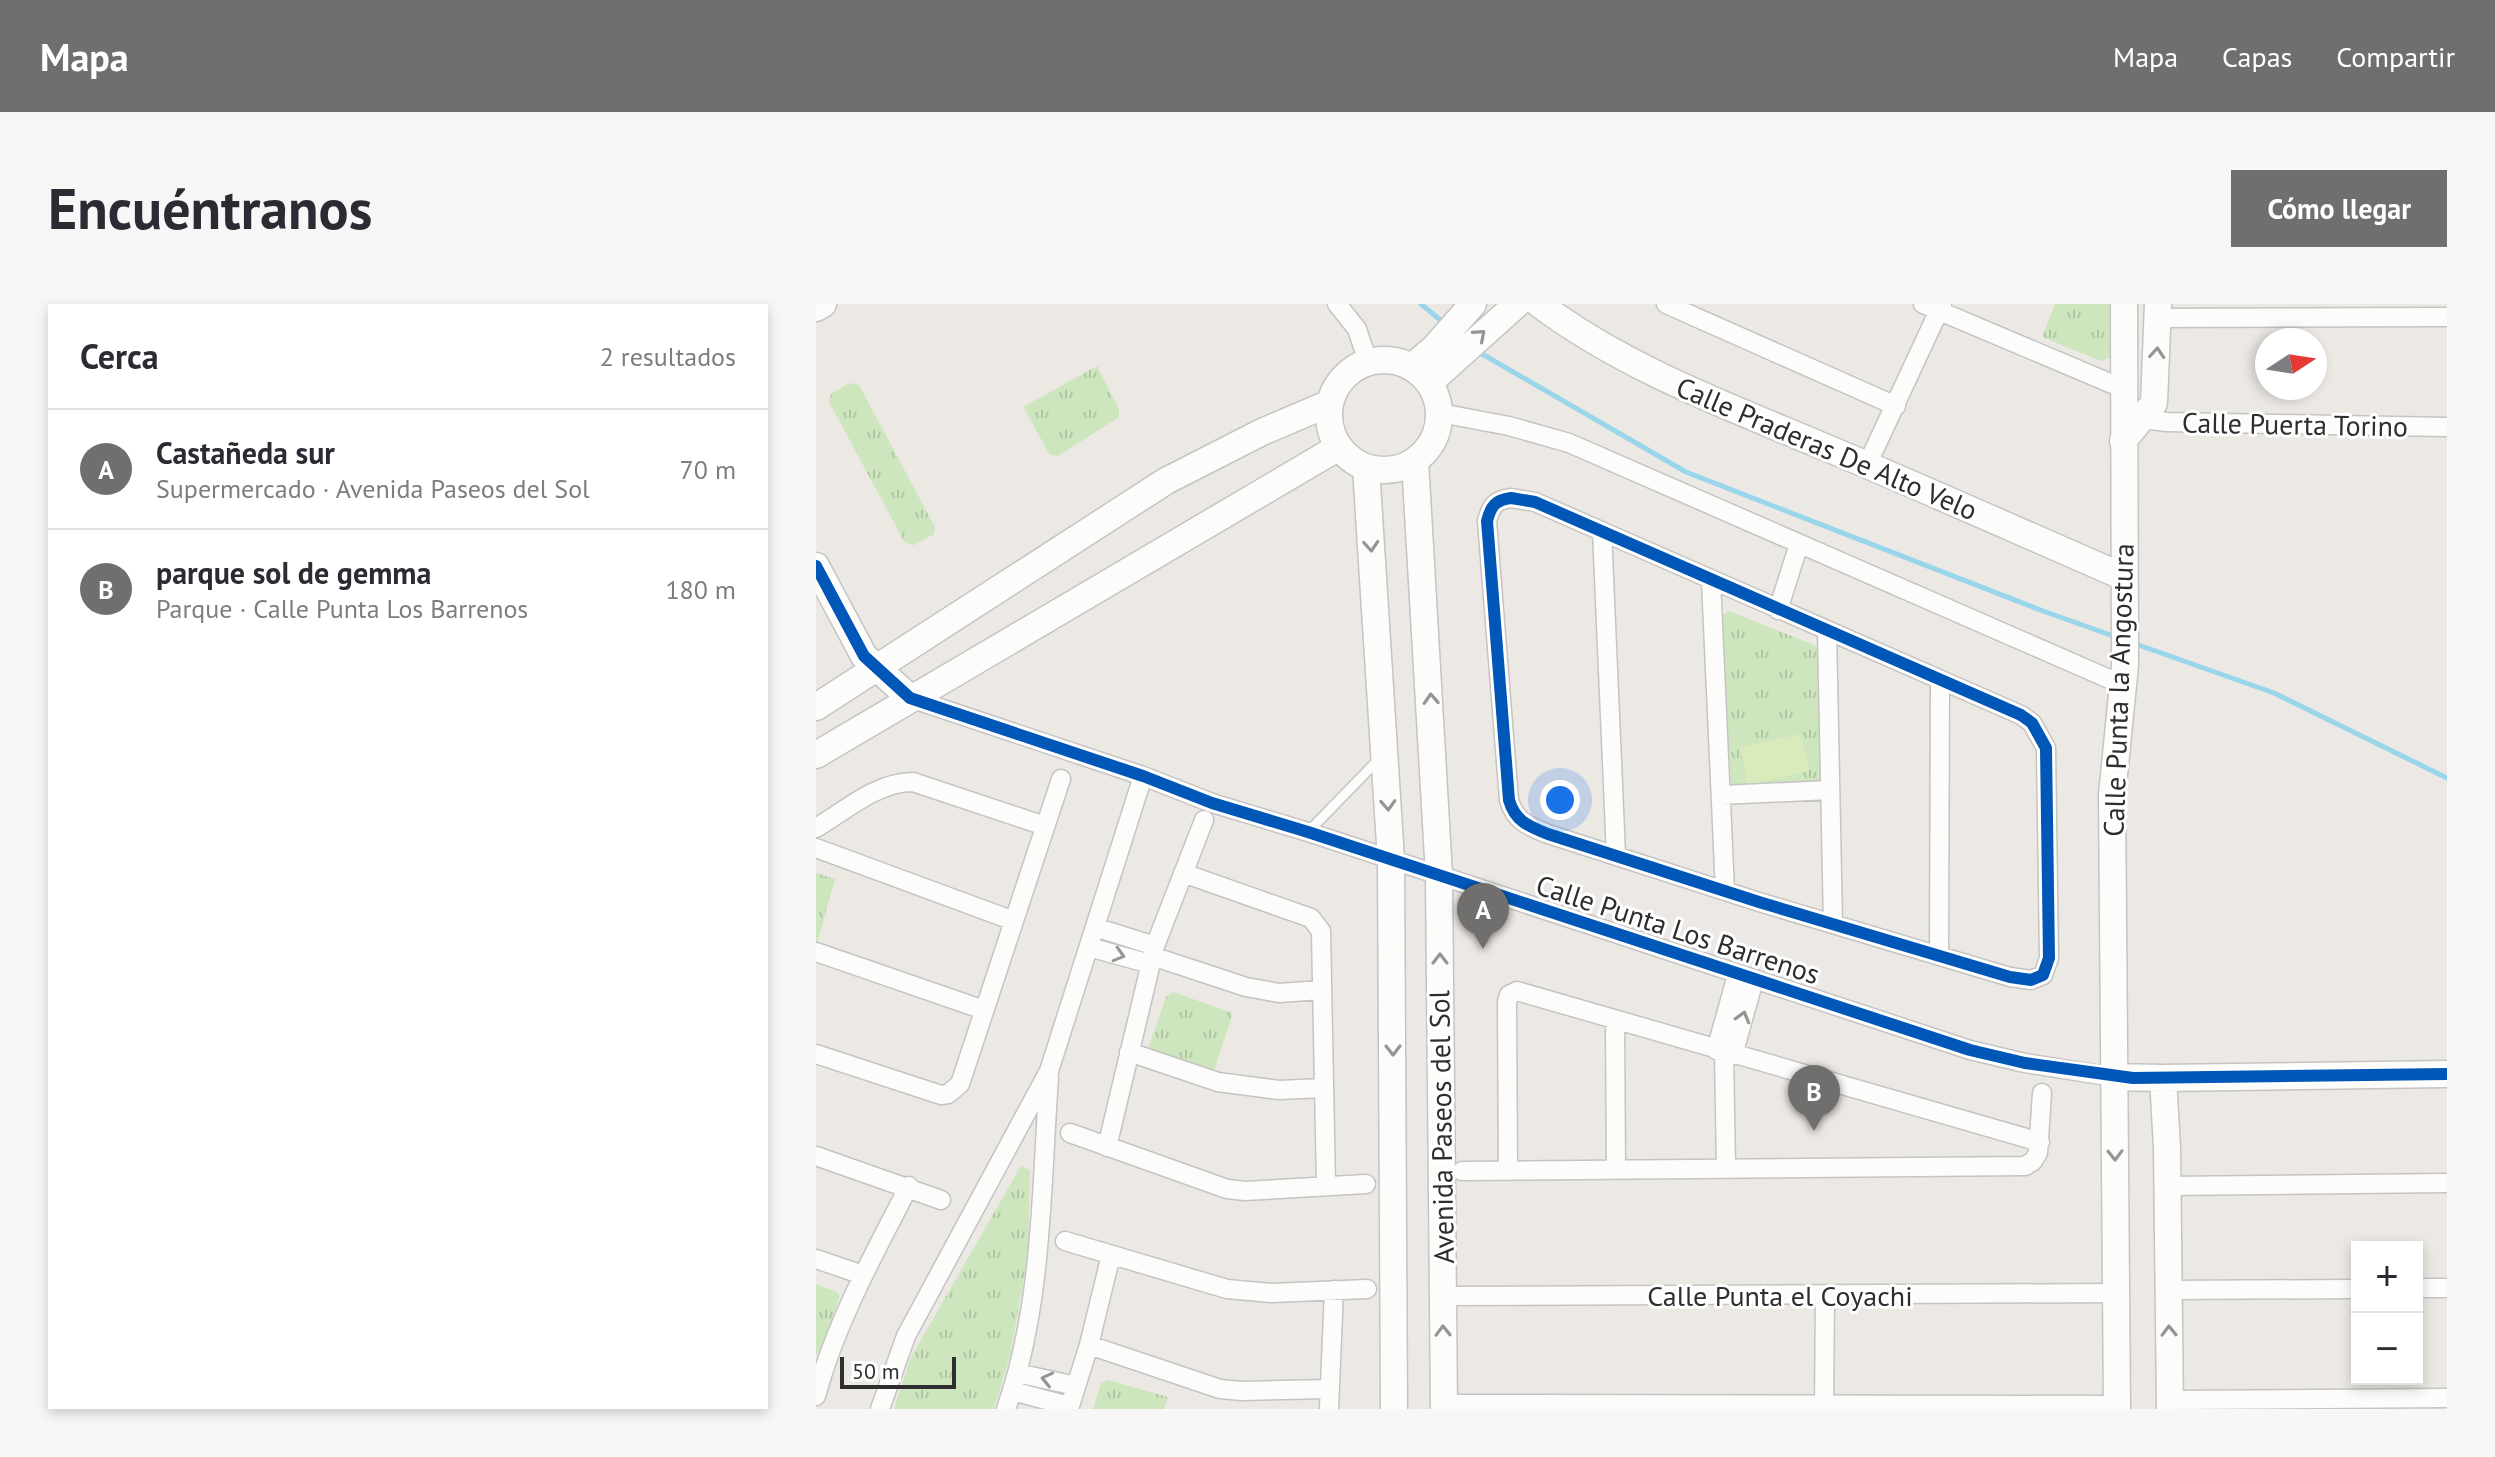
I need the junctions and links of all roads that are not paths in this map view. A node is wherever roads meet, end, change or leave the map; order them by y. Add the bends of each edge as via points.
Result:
1 (823, 304) edge
2 (1337, 304) edge
3 (1473, 304) edge
4 (1539, 304) edge
5 (1666, 304) edge
6 (2124, 304) edge
7 (1934, 306) edge
8 (1512, 307) edge
9 (816, 308) edge
10 (2159, 311) edge
11 (2447, 317) edge
12 (1444, 353) junction
13 (1368, 362) junction
14 (1421, 375) junction
15 (2124, 389) junction
16 (1330, 403) junction
17 (1896, 406) junction
18 (1440, 413) junction
19 (2136, 420) junction
20 (2447, 427) edge
21 (1339, 447) junction
22 (1415, 461) junction
23 (1867, 465) junction
24 (1366, 468) junction
25 (1602, 531) junction
26 (1799, 544) junction
27 (816, 566) edge
28 (1711, 580) junction
29 (2125, 588) junction
30 (1778, 610) junction
31 (1827, 631) junction
32 (878, 666) junction
33 (2124, 675) junction
34 (1940, 680) junction
35 (910, 698) junction
36 (816, 707) edge
37 (1385, 753) junction
38 (816, 755) edge
39 (1143, 776) junction
40 (1061, 779) dead end
41 (1830, 790) junction
42 (1721, 795) junction
43 (1204, 820) dead end
44 (1045, 826) junction
45 (816, 828) edge
46 (1308, 832) junction
47 (816, 848) edge
48 (1616, 855) junction
49 (1391, 860) junction
50 (1183, 873) junction
51 (1439, 875) junction
52 (1725, 891) junction
53 (1014, 921) junction
54 (1833, 924) junction
55 (1095, 927) junction
56 (1089, 947) junction
57 (816, 952) edge
58 (1152, 955) junction
59 (1939, 955) junction
60 (1745, 977) junction
61 (1321, 990) junction
62 (984, 1010) junction
63 (1615, 1021) junction
64 (1129, 1052) junction
65 (1724, 1052) junction
66 (816, 1054) edge
67 (1049, 1071) junction
68 (2447, 1074) edge
69 (2113, 1077) junction
70 (2163, 1078) junction
71 (1323, 1088) junction
72 (2042, 1093) dead end
73 (1070, 1133) dead end
74 (2040, 1142) junction
75 (1107, 1147) junction
76 (816, 1156) edge
77 (1726, 1169) junction
78 (1616, 1170) junction
79 (1462, 1171) dead end
80 (1508, 1171) junction
81 (2447, 1183) edge
82 (1366, 1184) dead end
83 (909, 1186) junction
84 (1326, 1186) junction
85 (2167, 1186) junction
86 (941, 1200) dead end
87 (1065, 1241) dead end
88 (1111, 1255) junction
89 (816, 1259) edge
90 (863, 1275) junction
91 (2423, 1288) edge
92 (2447, 1288) edge
93 (1367, 1289) dead end
94 (2351, 1289) edge
95 (1334, 1290) junction
96 (2169, 1290) junction
97 (2117, 1293) junction
98 (1825, 1295) junction
99 (1443, 1296) junction
100 (1089, 1345) junction
101 (820, 1367) edge
102 (1017, 1373) junction
103 (1076, 1386) junction
104 (1329, 1389) junction
105 (816, 1396) edge
106 (2447, 1398) edge
107 (1009, 1400) edge
108 (2170, 1405) edge
109 (1824, 1406) edge
110 (1444, 1407) edge
111 (2117, 1407) edge
112 (1069, 1408) edge
113 (880, 1409) edge
114 (1329, 1409) edge
115 (1394, 1409) edge

1 - 9 street
2 - 13 street via 1357,329
3 - 12 street
4 - 23 street, Calle Praderas De Alto Velo via 1619,356
5 - 17 street
6 - 15 street, Calle Punta la Angostura
7 - 15 street
7 - 17 street
12 -> 8 street
10 - 11 street
19 -> 10 street, Calle Punta la Angostura
12 - 14 street
13 - 14 street via 1391,360
13 - 16 street via 1340,382
14 - 18 street via 1435,392
15 - 19 street, Calle Punta la Angostura
16 - 21 street via 1330,426
16 - 32 street via 1166,481
17 - 23 street
18 - 22 street via 1436,435
18 - 26 street via 1569,443
19 - 20 street, Calle Puerta Torino
19 - 29 street, Calle Punta la Angostura
21 - 24 street
21 - 35 street
22 - 24 street via 1397,470
51 -> 22 street, Avenida Paseos del Sol
23 - 29 street, Calle Praderas De Alto Velo
24 -> 37 street, Avenida Paseos del Sol
25 - 28 street
25 - 48 street
25 - 48 street via 1535,502 1511,498 1498,500 1487,521 1514,815 1548,834
26 - 30 street
26 - 33 street
27 - 32 street via 864,656
28 - 30 street
28 - 42 street
29 - 33 street, Calle Punta la Angostura
30 - 31 street
31 - 34 street
31 - 41 street
32 - 35 street
32 - 36 street
33 - 69 street, Calle Punta la Angostura via 2112,795
34 - 59 street
34 - 59 street via 2021,715 2046,748 2049,958 2043,975 2031,980
35 - 38 street
35 - 39 street, Calle Punta Los Barrenos
37 - 46 lane
37 -> 49 street, Avenida Paseos del Sol
39 - 46 street, Calle Punta Los Barrenos
39 - 55 street
40 - 44 street
41 - 42 street
41 - 54 street
42 - 52 street
43 - 50 street
44 - 45 street via 913,782 896,782
44 - 53 street
46 - 49 street, Calle Punta Los Barrenos
47 - 53 street
48 - 52 street
49 - 51 street, Calle Punta Los Barrenos
49 -> 115 street, Avenida Paseos del Sol
50 - 58 street
50 - 61 street via 1317,923
51 - 60 street, Calle Punta Los Barrenos
99 -> 51 street, Avenida Paseos del Sol
52 - 54 street
53 - 62 street
54 - 59 street
55 - 56 street
55 - 58 street
56 -> 58 street
56 - 67 street
57 - 62 street
58 - 61 street via 1246,987 1279,993
58 - 64 street
60 - 65 street
60 - 69 street, Calle Punta Los Barrenos via 1970,1050
61 - 71 street
62 - 66 street via 960,1084 948,1094
63 - 65 street
63 - 78 street
63 - 80 street via 1517,991 1509,995
64 - 71 street via 1218,1082 1279,1090
64 - 75 street
65 - 74 street
65 - 77 street
67 - 102 street via 1034,1283
67 - 113 street via 912,1324
68 - 70 street
69 - 70 street
69 -> 97 street, Calle Punta la Angostura
70 - 85 street
71 - 84 street
72 - 74 street
73 - 75 street
74 - 77 street via 2033,1161 2025,1166
75 - 84 street via 1227,1189
76 - 83 street
77 - 78 street
78 - 80 street
79 - 80 street
81 - 85 street
82 - 84 street
83 - 86 street
83 - 90 street
85 - 96 street
87 - 88 street
88 - 95 street via 1227,1289
88 - 100 street
89 - 90 street
90 - 101 street
91 - 92 street
93 - 95 street
94 - 96 street
95 - 104 street
108 -> 96 street
97 - 98 street, Calle Punta el Coyachi
97 - 111 street, Calle Punta la Angostura
98 - 99 street, Calle Punta el Coyachi
98 - 109 street
110 -> 99 street, Avenida Paseos del Sol
100 - 103 street
100 - 104 street via 1220,1389
101 - 105 street
103 -> 102 street
102 - 107 street
103 - 112 street
104 - 114 street
106 - 108 street
107 - 112 street
109 - 110 street
109 - 111 street

